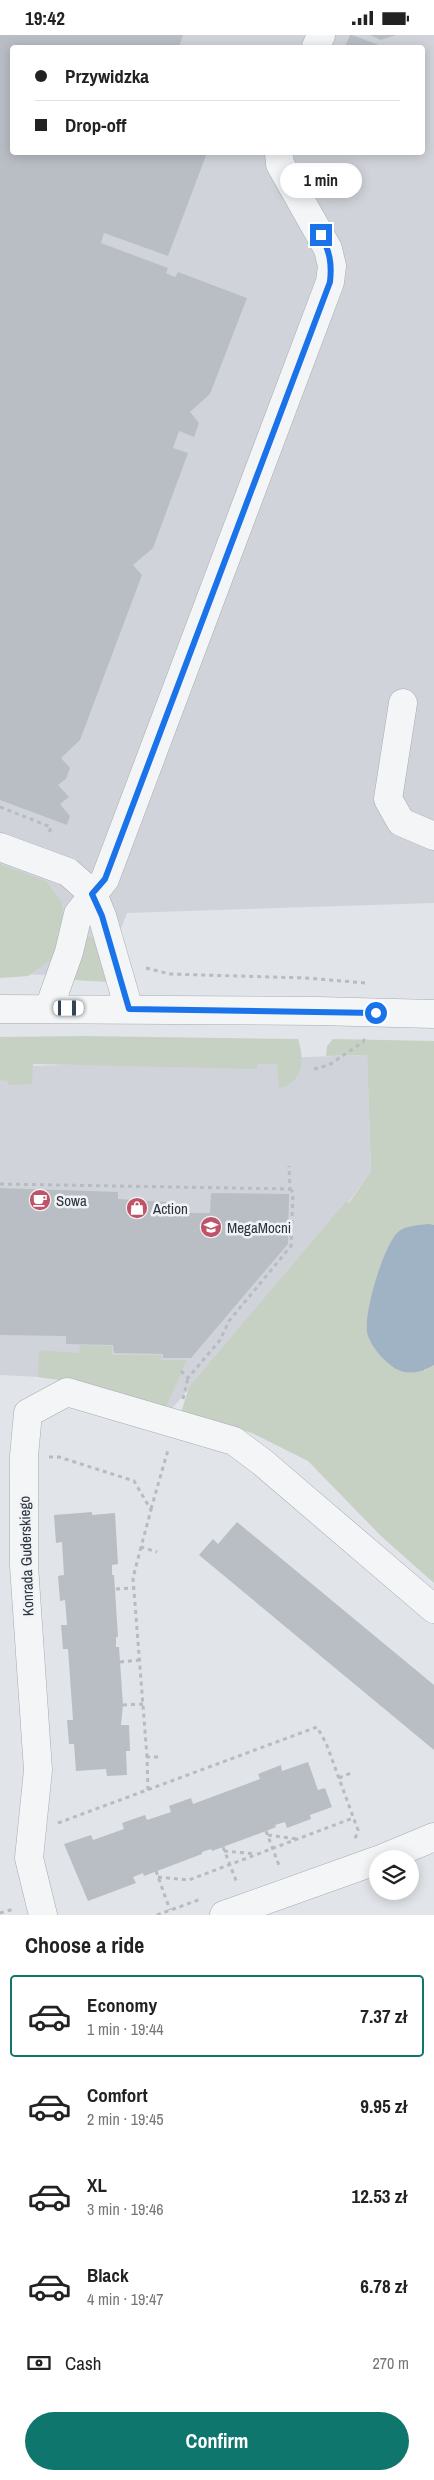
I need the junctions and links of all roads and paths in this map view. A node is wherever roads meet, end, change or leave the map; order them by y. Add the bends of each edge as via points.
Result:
1 (279, 155) edge
2 (403, 703) dead end
3 (0, 807) edge
4 (434, 836) edge
5 (0, 847) edge
6 (39, 861) junction
7 (92, 894) junction
8 (140, 965) dead end
9 (369, 983) dead end
10 (49, 1008) junction
11 (0, 1009) edge
12 (129, 1009) junction
13 (434, 1014) edge
14 (366, 1035) dead end
15 (314, 1069) dead end
16 (289, 1165) dead end
17 (0, 1184) edge
18 (290, 1189) junction
19 (181, 1371) dead end
20 (176, 1423) junction
21 (24, 1456) junction
22 (151, 1510) junction
23 (141, 1547) junction
24 (157, 1552) dead end
25 (134, 1588) junction
26 (116, 1589) dead end
27 (434, 1609) edge
28 (140, 1660) junction
29 (120, 1662) dead end
30 (143, 1704) junction
31 (123, 1705) dead end
32 (147, 1757) junction
33 (162, 1757) dead end
34 (353, 1772) dead end
35 (339, 1778) junction
36 (148, 1790) junction
37 (69, 1819) dead end
38 (434, 1837) edge
39 (298, 1839) junction
40 (273, 1849) junction
41 (402, 1850) edge
42 (258, 1854) junction
43 (369, 1863) edge
44 (279, 1864) dead end
45 (230, 1865) junction
46 (156, 1871) dead end
47 (158, 1877) junction
48 (235, 1880) dead end
49 (170, 1910) dead end
50 (44, 1915) edge
51 (224, 1915) edge

1 - 7 street via 280,164 328,249 332,266 330,282 105,879
2 - 4 street via 388,799 401,822
3 - 6 path via 51,827
5 - 6 street
6 - 7 street via 68,872
7 - 10 street via 78,914 69,952
7 - 12 street via 102,916
8 - 9 path via 170,974
10 - 11 street
10 - 12 street
12 - 13 street
14 - 15 path via 363,1042 329,1065
16 - 18 path
17 - 18 path
18 - 19 path via 293,1193 291,1246 229,1321 220,1340 188,1378
20 - 21 street, Konrada Guderskiego via 67,1392 28,1413
20 - 22 path
20 - 27 street, Konrada Guderskiego via 234,1441
21 - 22 path via 59,1457 127,1476 134,1481
21 - 50 street, Konrada Guderskiego via 24,1566 38,1770 29,1858
22 - 23 path
23 - 24 path
23 - 25 path
25 - 26 path
25 - 28 path
28 - 29 path
28 - 30 path
30 - 31 path
30 - 32 path
32 - 33 path
32 - 36 path
34 - 35 path
35 - 36 path via 317,1727
35 - 39 path via 353,1818
36 - 37 path
38 - 41 street
39 - 40 path
39 - 40 path via 267,1833
40 - 42 path
40 - 44 path
42 - 45 path
42 - 45 path via 224,1849
43 - 51 street
45 - 47 path via 189,1881
45 - 48 path
46 - 47 path
47 - 49 path

